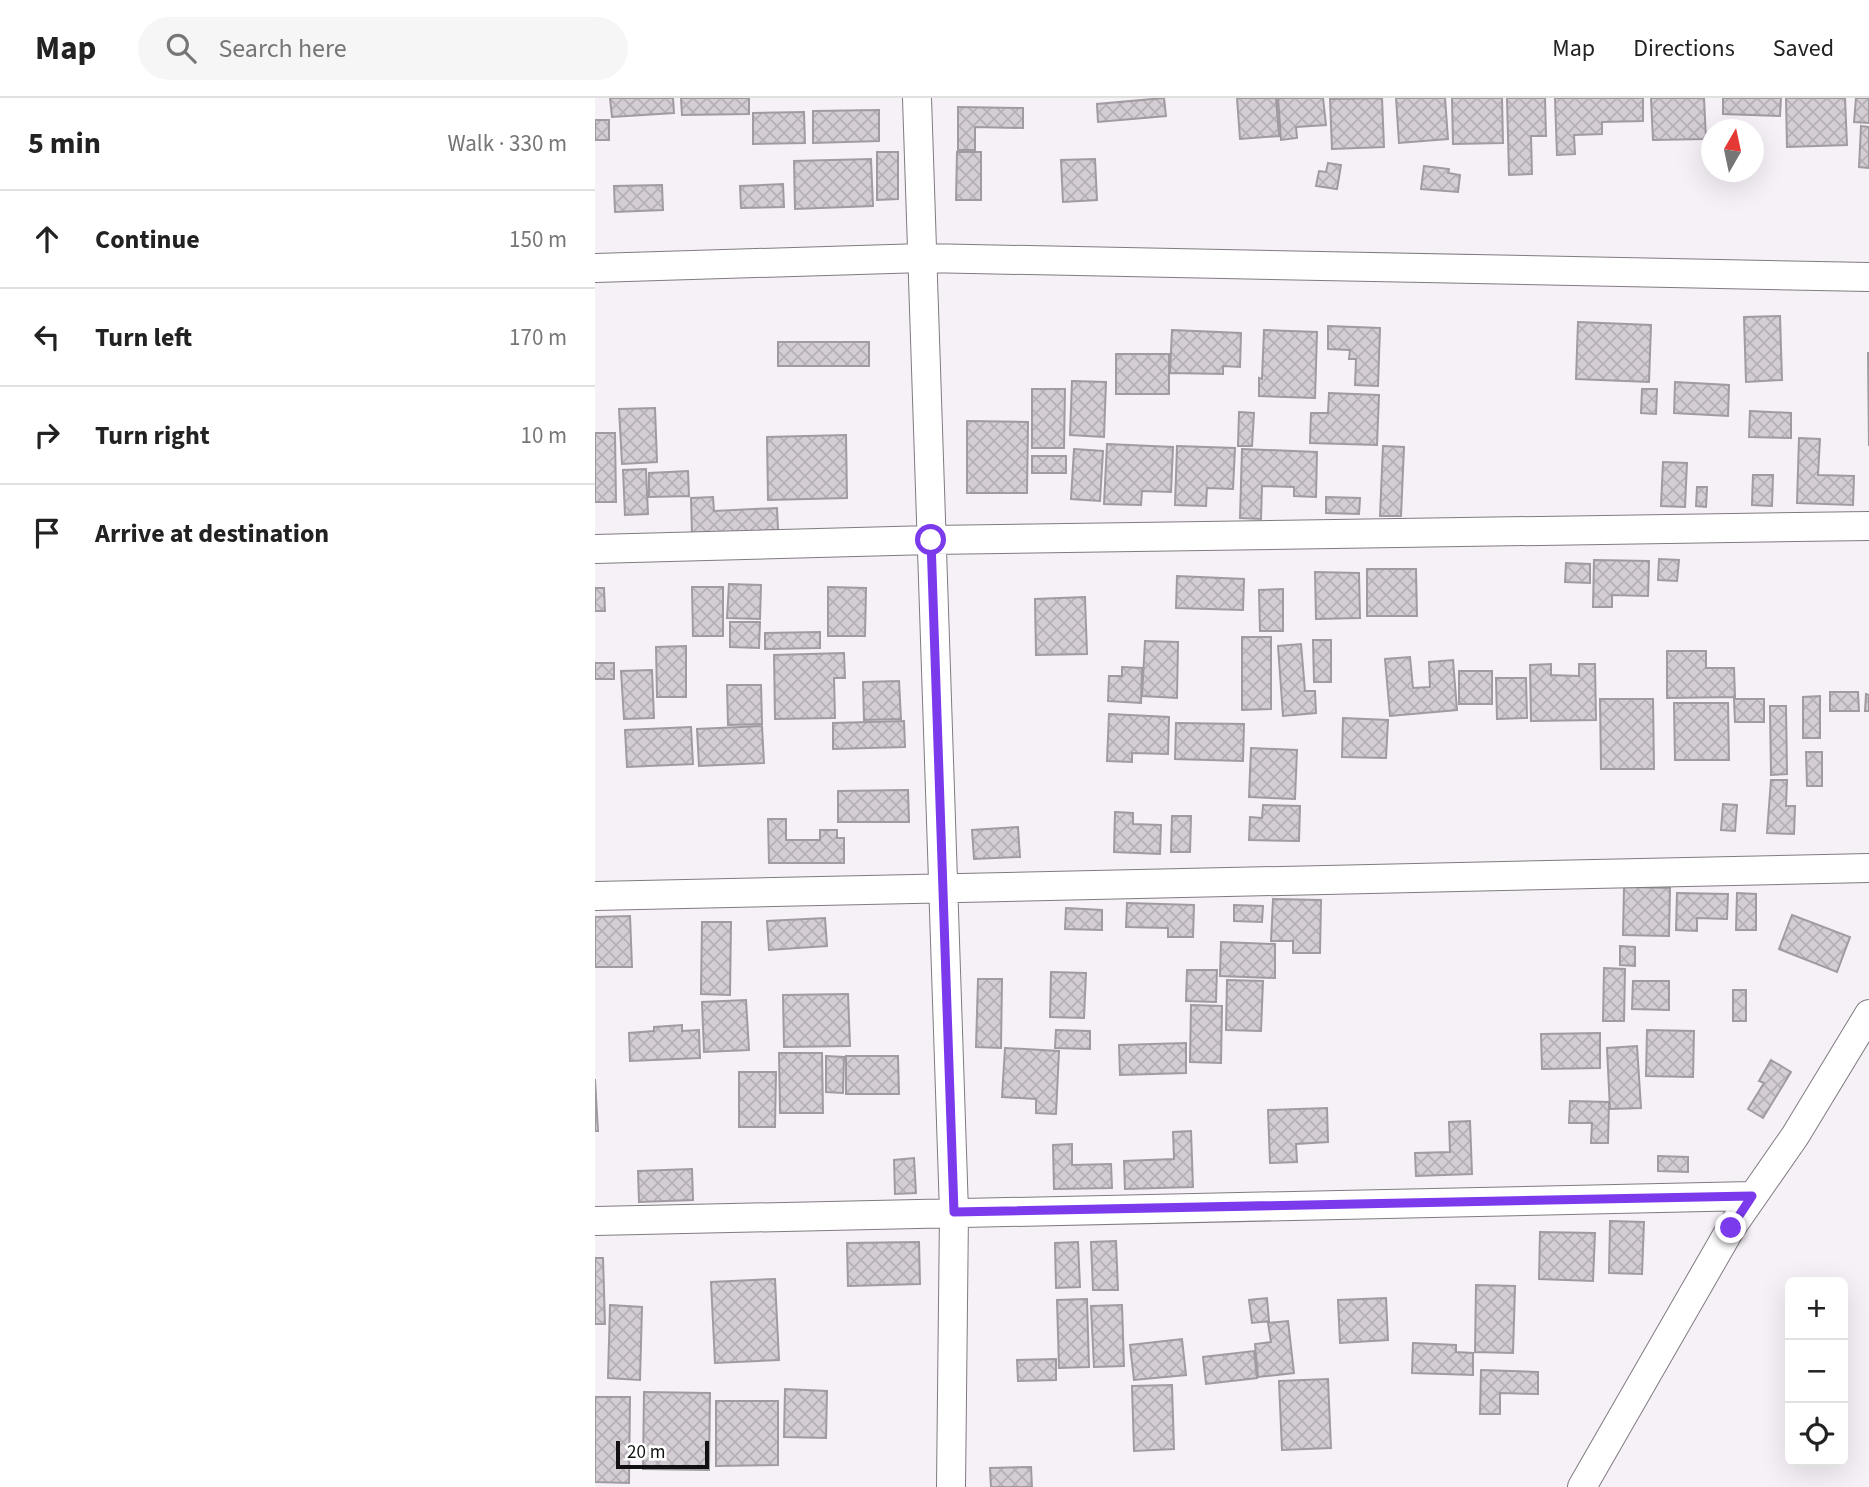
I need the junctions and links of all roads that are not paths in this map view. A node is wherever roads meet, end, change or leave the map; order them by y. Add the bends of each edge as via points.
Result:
1 (917, 98) edge
2 (923, 258) junction
3 (595, 268) edge
4 (1869, 277) edge
5 (1869, 526) edge
6 (931, 540) junction
7 (595, 549) edge
8 (1869, 868) edge
9 (941, 888) junction
10 (595, 896) edge
11 (1869, 1014) edge
12 (1752, 1196) junction
13 (954, 1212) junction
14 (595, 1222) edge
15 (951, 1487) edge
16 (1582, 1487) edge

1 - 2 street
2 - 3 street
2 - 4 street
2 - 6 street
5 - 6 street
6 - 7 street
6 - 9 street
8 - 9 street
9 - 10 street
9 - 13 street
11 - 12 street via 1795,1136
12 - 13 street
12 - 16 street
13 - 14 street
13 - 15 street

